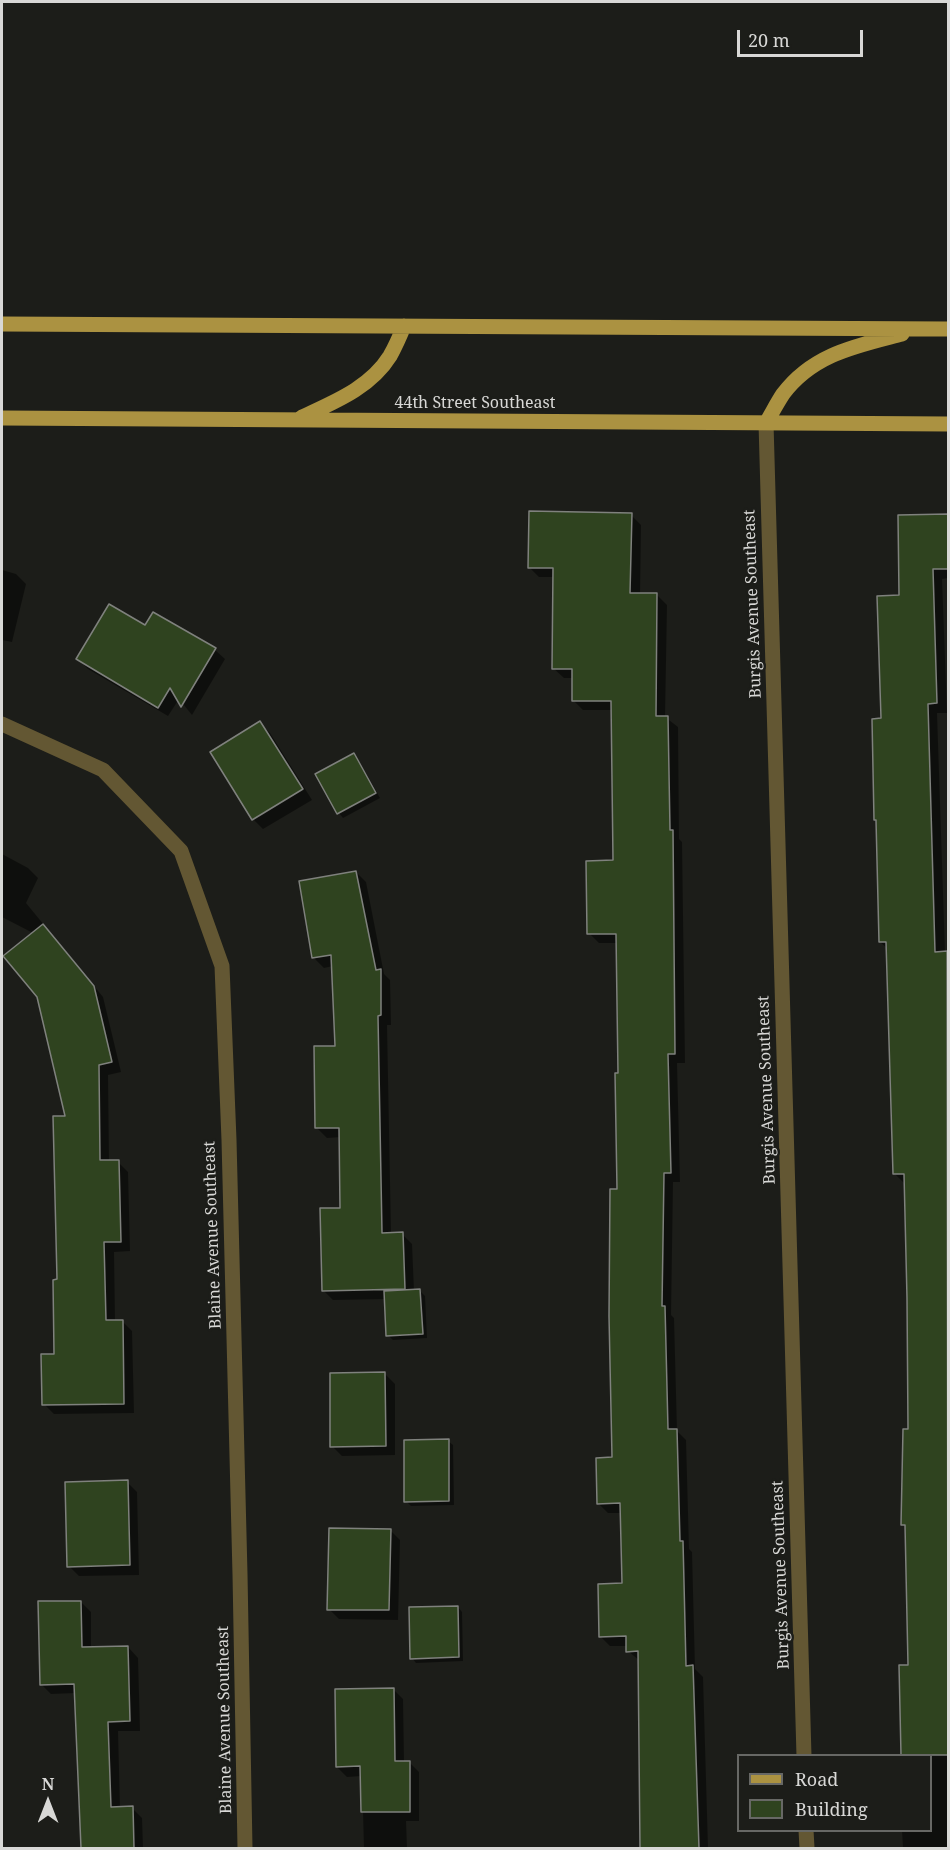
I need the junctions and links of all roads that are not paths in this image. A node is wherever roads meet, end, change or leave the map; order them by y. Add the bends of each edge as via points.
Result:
1 (2, 324) edge
2 (404, 326) junction
3 (922, 329) junction
4 (948, 329) edge
5 (2, 418) edge
6 (297, 420) junction
7 (766, 423) junction
8 (948, 424) edge
9 (2, 724) edge
10 (804, 1754) edge
11 (806, 1832) edge
12 (245, 1848) edge
13 (807, 1848) edge

1 - 2 main road
2 - 3 main road
2 - 6 main road via 375,375 351,394
3 - 4 main road
3 - 7 main road via 841,350 812,366 784,393
5 - 6 main road, 44th Street Southeast
6 - 7 main road, 44th Street Southeast
7 - 8 main road, 44th Street Southeast
7 - 10 street, Burgis Avenue Southeast
9 - 12 street, Blaine Avenue Southeast via 103,770 181,851 222,966
11 - 13 street

